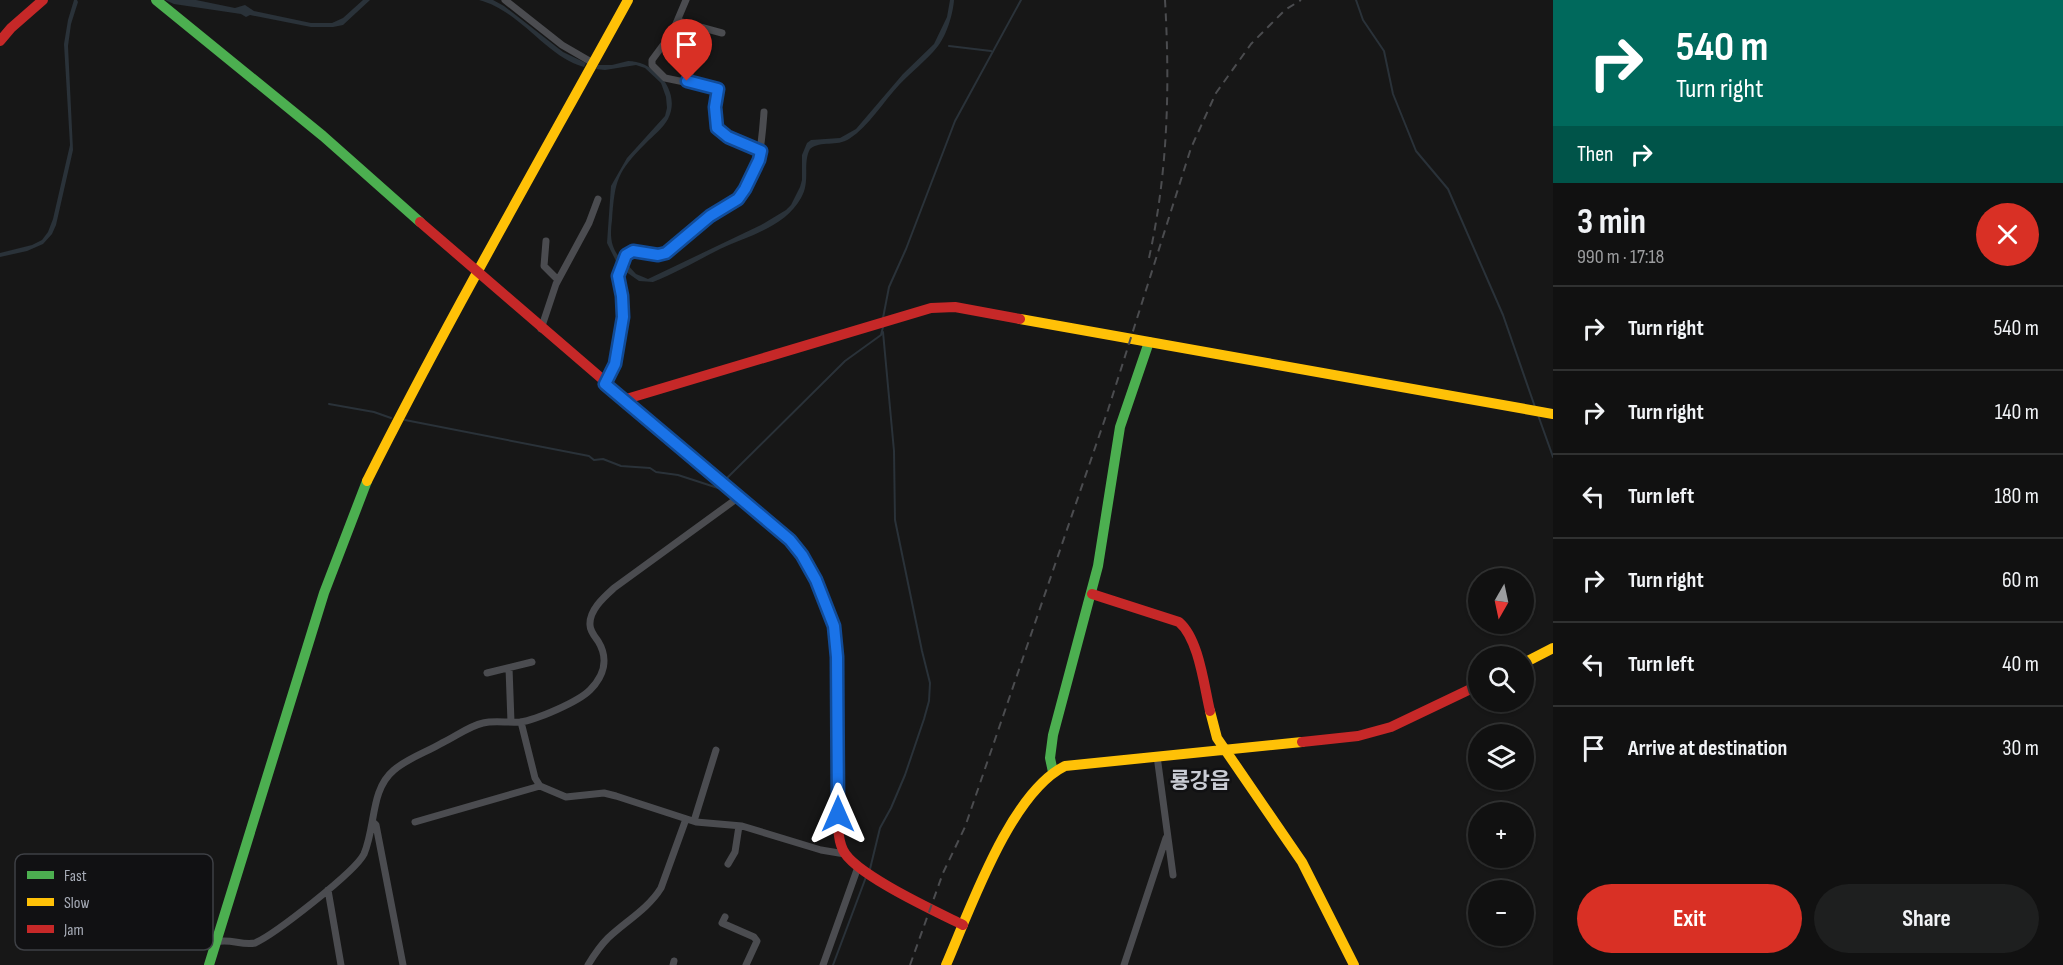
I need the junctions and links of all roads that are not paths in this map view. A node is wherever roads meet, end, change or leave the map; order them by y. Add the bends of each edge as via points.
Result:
1 (43, 0) edge
2 (156, 0) edge
3 (505, 0) edge
4 (628, 0) edge
5 (686, 0) edge
6 (678, 21) junction
7 (701, 28) junction
8 (722, 33) dead end
9 (0, 41) edge
10 (591, 67) junction
11 (687, 81) junction
12 (764, 112) dead end
13 (761, 151) junction
14 (598, 199) dead end
15 (546, 240) dead end
16 (477, 273) junction
17 (558, 280) junction
18 (541, 329) junction
19 (1149, 342) junction
20 (605, 384) junction
21 (623, 399) junction
22 (1553, 414) edge
23 (739, 497) junction
24 (1092, 594) junction
25 (1553, 648) edge
26 (1534, 658) edge
27 (532, 662) dead end
28 (509, 668) junction
29 (487, 673) dead end
30 (1468, 690) edge
31 (510, 722) junction
32 (521, 722) junction
33 (1224, 748) junction
34 (716, 750) dead end
35 (1156, 756) junction
36 (1053, 772) junction
37 (540, 786) junction
38 (690, 820) junction
39 (415, 822) dead end
40 (374, 823) junction
41 (740, 826) junction
42 (1166, 838) junction
43 (845, 854) junction
44 (728, 864) dead end
45 (865, 871) junction
46 (1173, 875) dead end
47 (328, 890) junction
48 (725, 917) dead end
49 (963, 925) junction
50 (216, 942) junction
51 (209, 965) edge
52 (341, 965) edge
53 (403, 965) edge
54 (588, 965) edge
55 (746, 965) edge
56 (823, 965) edge
57 (946, 965) edge
58 (1124, 965) edge
59 (1354, 965) edge

1 - 9 main road
2 - 16 main road via 323,136
3 - 10 street
4 - 10 main road
5 - 6 street
6 - 7 street
6 - 11 street via 651,62 665,78
7 - 8 street
7 - 11 street
10 - 16 main road
11 - 13 street via 718,89 715,117 720,132
12 - 13 street
13 - 20 street via 738,199 704,220 666,253 633,251 626,255 618,276 623,317 615,364
14 - 17 street
15 - 17 street via 544,266
16 - 18 main road
16 - 50 main road via 369,478 333,564
17 - 18 street
18 - 20 main road
19 - 21 main road via 955,308 931,308
19 - 22 main road
19 - 24 main road via 1120,427
20 - 21 main road
21 - 23 main road
23 - 32 street via 614,588 595,609 590,629 605,659 591,689 544,715
23 - 43 main road via 802,555 834,626 839,835
24 - 33 main road via 1185,627 1217,738
24 - 36 main road via 1053,735
25 - 26 main road
27 - 28 street
28 - 29 street
28 - 31 street
30 - 33 main road via 1379,731 1358,736
31 - 32 street
31 - 40 street via 480,724 396,768 380,789
32 - 37 street
33 - 35 main road
33 - 59 main road via 1302,862
34 - 38 street
35 - 36 main road via 1065,766
35 - 42 street
36 - 49 main road via 1009,827
37 - 38 street via 566,797 604,793
37 - 39 street
38 - 41 street
38 - 54 street via 655,897 598,948
40 - 47 street via 360,859
40 - 53 street
41 - 43 street
41 - 44 street via 735,852
42 - 46 street
42 - 58 street
43 - 45 main road
45 - 49 main road
45 - 56 street
47 - 50 street via 255,943
47 - 52 street
48 - 55 street via 722,923 758,941
49 - 57 main road
50 - 51 main road

